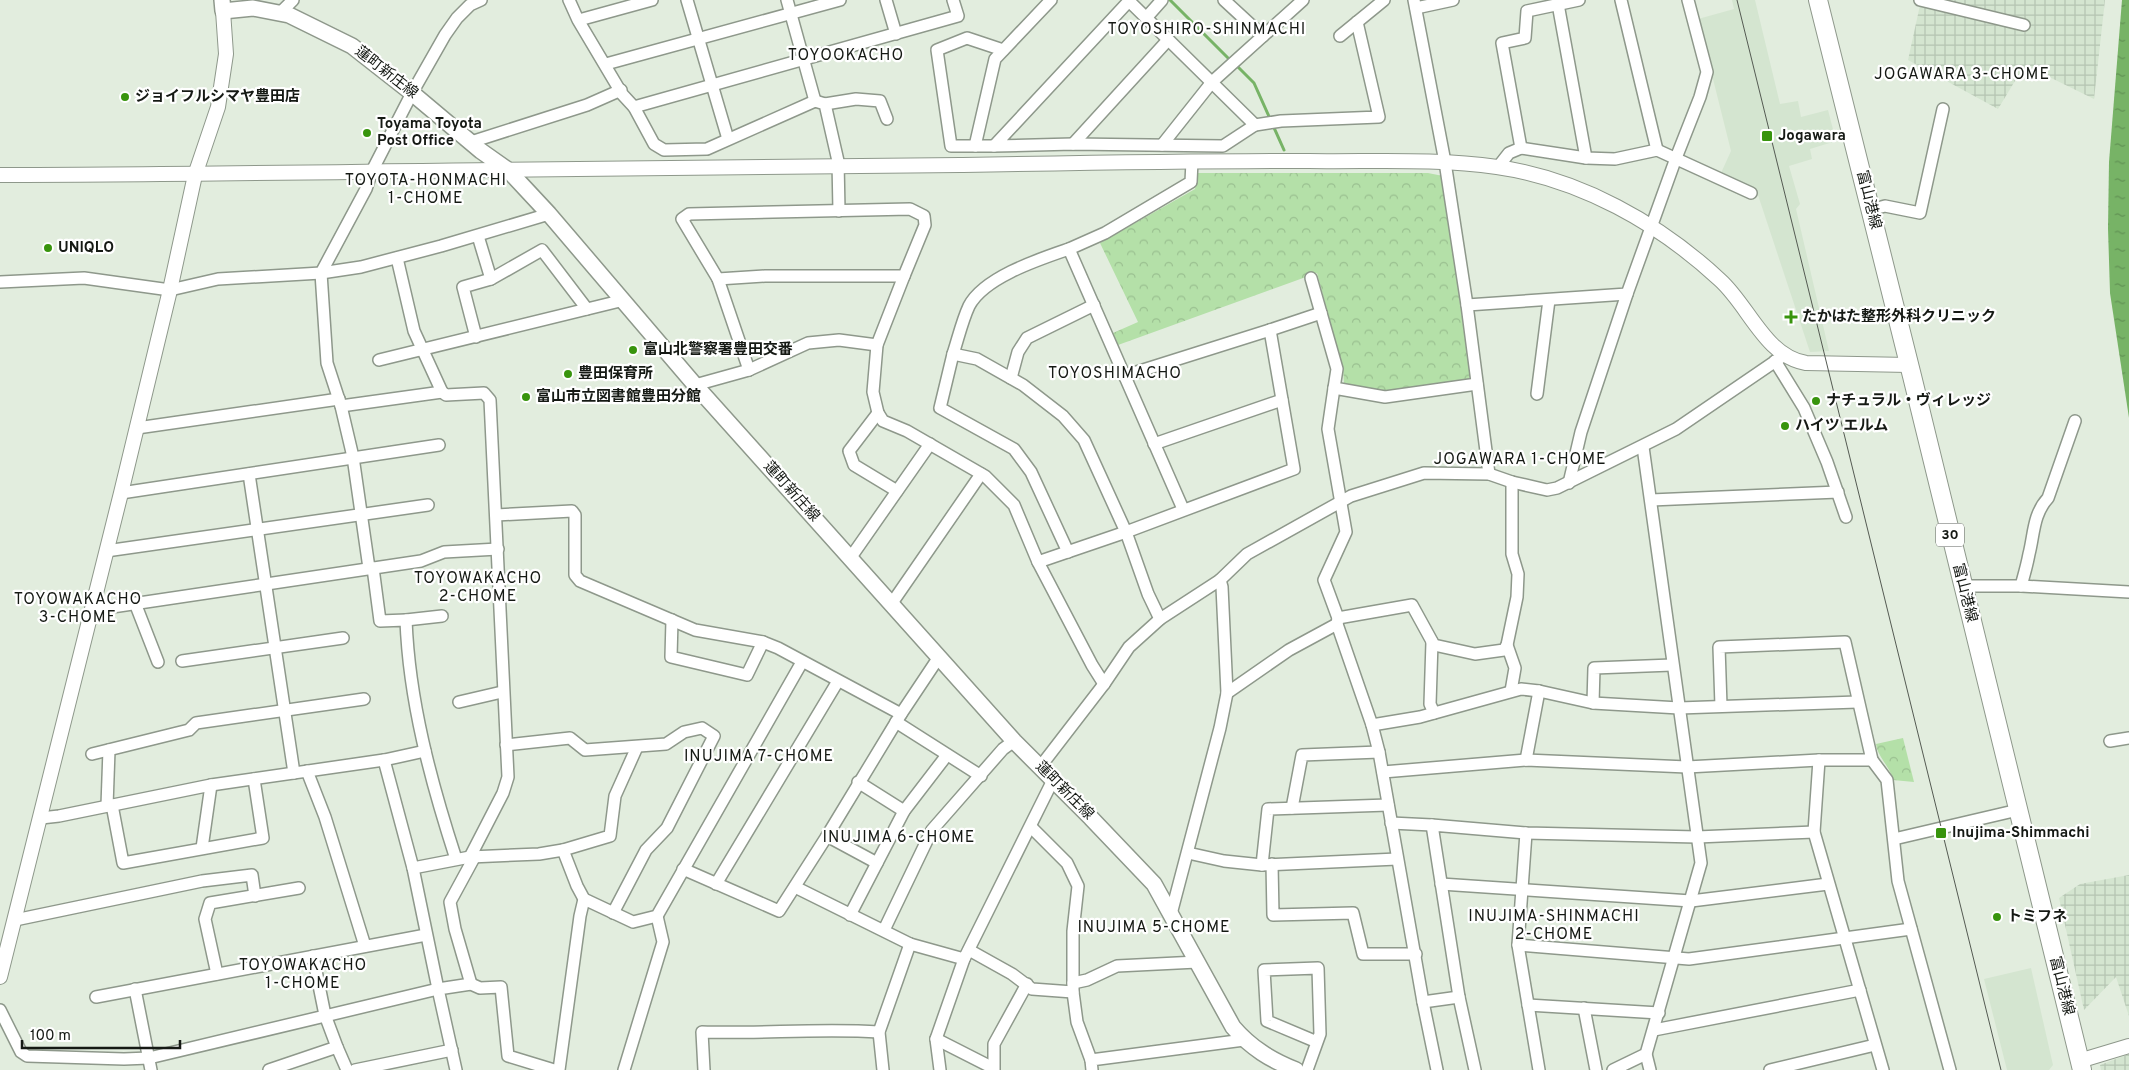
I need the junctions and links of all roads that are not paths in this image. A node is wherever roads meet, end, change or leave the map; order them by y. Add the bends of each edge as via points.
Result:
1 (293, 0) edge
2 (481, 0) edge
3 (569, 0) edge
4 (652, 0) edge
5 (688, 0) edge
6 (788, 0) edge
7 (840, 0) edge
8 (886, 0) edge
9 (953, 0) edge
10 (1051, 0) edge
11 (1162, 0) edge
12 (1224, 0) edge
13 (1303, 0) edge
14 (1384, 0) edge
15 (1453, 0) edge
16 (1579, 0) edge
17 (1620, 0) edge
18 (1688, 0) edge
19 (1818, 0) edge
20 (1920, 0) edge
21 (1128, 1) edge
22 (1415, 4) edge
23 (1558, 4) junction
24 (222, 5) edge
25 (280, 13) junction
26 (791, 14) junction
27 (1146, 18) junction
28 (578, 20) junction
29 (1357, 22) junction
30 (2024, 25) dead end
31 (896, 34) junction
32 (1263, 36) junction
33 (1340, 36) dead end
34 (699, 39) junction
35 (1168, 40) junction
36 (1003, 50) junction
37 (804, 60) junction
38 (606, 64) junction
39 (1212, 82) junction
40 (712, 85) junction
41 (621, 90) junction
42 (412, 93) junction
43 (820, 102) junction
44 (634, 106) junction
45 (1943, 109) dead end
46 (887, 119) dead end
47 (1255, 125) junction
48 (728, 139) junction
49 (471, 142) junction
50 (1073, 144) junction
51 (1162, 145) junction
52 (975, 146) junction
53 (994, 146) junction
54 (1521, 148) junction
55 (1657, 150) junction
56 (1586, 158) junction
57 (1676, 158) junction
58 (1192, 161) junction
59 (1445, 162) junction
60 (837, 166) junction
61 (1498, 167) junction
62 (508, 170) junction
63 (372, 171) junction
64 (0, 175) edge
65 (195, 175) junction
66 (1751, 193) dead end
67 (1870, 210) junction
68 (839, 211) junction
69 (550, 214) junction
70 (1652, 227) junction
71 (478, 236) junction
72 (1069, 249) junction
73 (397, 258) junction
74 (321, 273) junction
75 (904, 276) junction
76 (1311, 278) dead end
77 (490, 279) junction
78 (718, 279) junction
79 (0, 282) edge
80 (170, 290) junction
81 (1627, 294) junction
82 (624, 300) junction
83 (1549, 300) junction
84 (1094, 305) junction
85 (1467, 305) junction
86 (587, 309) junction
87 (1321, 313) junction
88 (1270, 330) junction
89 (476, 337) junction
90 (877, 345) junction
91 (422, 350) junction
92 (953, 354) junction
93 (1779, 358) junction
94 (379, 360) dead end
95 (1909, 364) junction
96 (749, 370) junction
97 (1124, 376) junction
98 (1011, 378) junction
99 (1477, 384) junction
100 (695, 385) junction
101 (1334, 388) junction
102 (442, 392) junction
103 (1537, 394) dead end
104 (1282, 400) junction
105 (340, 402) junction
106 (878, 413) junction
107 (2075, 421) dead end
108 (137, 428) junction
109 (439, 444) dead end
110 (930, 444) junction
111 (1154, 444) junction
112 (1643, 447) junction
113 (353, 457) junction
114 (249, 474) junction
115 (981, 474) junction
116 (1489, 474) junction
117 (1512, 482) junction
118 (1569, 483) junction
119 (897, 491) junction
120 (1838, 492) junction
121 (121, 493) junction
122 (1651, 500) junction
123 (1340, 502) junction
124 (428, 505) dead end
125 (1184, 509) junction
126 (363, 515) junction
127 (496, 515) junction
128 (1846, 517) dead end
129 (258, 529) junction
130 (1126, 532) junction
131 (498, 549) junction
132 (106, 551) junction
133 (1068, 552) junction
134 (851, 557) junction
135 (1038, 562) junction
136 (371, 568) junction
137 (1220, 580) junction
138 (265, 585) junction
139 (1962, 586) junction
140 (2021, 586) junction
141 (2129, 592) edge
142 (135, 603) junction
143 (892, 603) junction
144 (92, 610) junction
145 (442, 616) dead end
146 (1160, 619) junction
147 (406, 620) junction
148 (672, 620) junction
149 (1337, 621) junction
150 (343, 638) dead end
151 (763, 642) junction
152 (1432, 642) junction
153 (1507, 645) junction
154 (275, 648) junction
155 (939, 657) junction
156 (182, 661) dead end
157 (158, 662) dead end
158 (802, 662) junction
159 (1672, 665) junction
160 (838, 681) junction
161 (1104, 684) junction
162 (1511, 691) junction
163 (1539, 691) junction
164 (502, 692) junction
165 (1227, 692) junction
166 (364, 699) dead end
167 (459, 702) dead end
168 (1593, 702) junction
169 (1858, 702) junction
170 (1721, 706) junction
171 (1679, 708) junction
172 (284, 711) junction
173 (1434, 714) junction
174 (898, 718) junction
175 (1372, 725) junction
176 (2129, 738) edge
177 (2110, 741) dead end
178 (1014, 742) junction
179 (506, 745) junction
180 (637, 747) junction
181 (109, 750) junction
182 (425, 751) junction
183 (1379, 752) junction
184 (92, 754) dead end
185 (947, 754) junction
186 (384, 760) junction
187 (1526, 760) junction
188 (1818, 760) junction
189 (1872, 760) junction
190 (1040, 767) junction
191 (1687, 767) junction
192 (308, 771) junction
193 (1383, 772) junction
194 (294, 773) junction
195 (981, 776) junction
196 (254, 779) junction
197 (1053, 780) junction
198 (858, 782) junction
199 (211, 786) junction
200 (1388, 805) junction
201 (109, 806) junction
202 (1292, 808) junction
203 (2018, 810) junction
204 (904, 811) junction
205 (41, 818) junction
206 (1391, 823) junction
207 (1432, 826) junction
208 (1031, 827) junction
209 (1814, 832) junction
210 (1526, 833) junction
211 (827, 836) junction
212 (1697, 837) junction
213 (1894, 839) junction
214 (202, 848) junction
215 (563, 850) junction
216 (1188, 853) junction
217 (473, 857) junction
218 (456, 859) junction
219 (1397, 859) junction
220 (877, 863) junction
221 (1267, 865) junction
222 (413, 868) junction
223 (683, 869) junction
224 (716, 884) junction
225 (1440, 884) junction
226 (1828, 884) junction
227 (795, 887) junction
228 (299, 888) dead end
229 (1522, 889) junction
230 (255, 896) junction
231 (584, 899) junction
232 (1691, 902) junction
233 (613, 912) junction
234 (1170, 914) junction
235 (850, 915) junction
236 (657, 916) junction
237 (15, 920) junction
238 (1911, 929) junction
239 (884, 930) junction
240 (426, 935) junction
241 (1844, 939) junction
242 (910, 944) junction
243 (1518, 945) junction
244 (364, 946) junction
245 (1416, 954) junction
246 (966, 955) junction
247 (313, 956) junction
248 (1674, 957) junction
249 (1197, 962) junction
250 (217, 974) junction
251 (0, 977) edge
252 (471, 984) junction
253 (1027, 984) junction
254 (1073, 988) junction
255 (438, 989) junction
256 (135, 990) junction
257 (1860, 990) junction
258 (96, 997) dead end
259 (1459, 997) junction
260 (1423, 1002) junction
261 (1528, 1005) junction
262 (1584, 1008) junction
263 (0, 1010) edge
264 (1659, 1013) junction
265 (326, 1015) junction
266 (1654, 1030) junction
267 (879, 1032) junction
268 (936, 1039) junction
269 (1244, 1040) junction
270 (1317, 1042) junction
271 (1875, 1046) junction
272 (2129, 1046) edge
273 (337, 1048) junction
274 (452, 1050) junction
275 (1646, 1054) junction
276 (148, 1058) junction
277 (1092, 1065) edge
278 (2080, 1066) edge
279 (994, 1069) edge
280 (151, 1070) edge
281 (268, 1070) edge
282 (348, 1070) edge
283 (355, 1070) edge
284 (456, 1070) edge
285 (554, 1070) edge
286 (559, 1070) edge
287 (624, 1070) edge
288 (704, 1070) edge
289 (883, 1070) edge
290 (940, 1070) edge
291 (1296, 1070) edge
292 (1307, 1070) edge
293 (1437, 1070) edge
294 (1474, 1070) edge
295 (1539, 1070) edge
296 (1596, 1070) edge
297 (1613, 1070) edge
298 (1650, 1070) edge
299 (1770, 1070) edge
300 (1882, 1070) edge
301 (1950, 1070) edge

1 - 25 street
2 - 42 street via 470,5 457,18
3 - 28 street
4 - 28 street
5 - 34 street
6 - 26 street
7 - 26 street
8 - 31 street
9 - 31 street via 958,16
10 - 36 street
11 - 27 street
12 - 32 street
13 - 32 street
14 - 29 street
15 - 22 street
16 - 23 street
17 - 55 street
18 - 57 street via 1707,72
19 - 67 main road, 富山港線 / 30
20 - 30 street
21 - 27 street
21 - 53 street
22 - 59 street
23 - 54 street via 1527,11 1525,38 1502,42
23 - 56 street
24 - 25 main road, 蓮町新庄線
24 - 65 street via 226,54 224,75 218,107
25 - 42 main road, 蓮町新庄線 via 352,46
26 - 34 street
26 - 37 street
27 - 35 street
28 - 38 street
29 - 33 street
29 - 47 street via 1379,117 1281,120
31 - 37 street
32 - 39 street
34 - 38 street
34 - 40 street
35 - 39 street
35 - 50 street
36 - 52 street via 994,59
36 - 52 street via 966,38 937,50 950,146
37 - 40 street
37 - 43 street
38 - 41 street
39 - 47 street
39 - 51 street
40 - 44 street
40 - 48 street
41 - 44 street
41 - 49 street via 587,105
42 - 49 main road, 蓮町新庄線
42 - 63 street
43 - 46 street via 880,101
43 - 48 street
43 - 60 street
44 - 48 street via 654,144 664,150 707,149
45 - 67 street via 1920,213 1885,206
47 - 51 street via 1223,146
49 - 62 main road, 蓮町新庄線
50 - 51 street
50 - 53 street
52 - 53 street
54 - 56 street
54 - 61 street via 1509,153
55 - 56 street via 1615,159
55 - 57 street
57 - 66 street
57 - 70 street
58 - 59 street
58 - 60 street
58 - 72 street via 1191,182
59 - 61 street
59 - 85 street
60 - 62 street
60 - 68 street
61 - 70 street via 1542,176 1578,189
62 - 63 street
62 - 69 main road, 蓮町新庄線
63 - 65 street
63 - 74 street via 366,189
64 - 65 street
65 - 80 street
67 - 95 main road, 富山港線 / 30
68 - 75 street via 910,209 924,216 925,225
68 - 78 street via 689,214 682,219
69 - 71 street
69 - 82 main road, 蓮町新庄線
70 - 81 street
70 - 93 street via 1722,281
71 - 73 street
71 - 77 street
72 - 84 street
72 - 92 street via 989,284 970,305
73 - 74 street
73 - 91 street
74 - 80 street via 218,279
74 - 105 street via 327,363
75 - 78 street
75 - 90 street
76 - 87 street
77 - 86 street via 542,250
77 - 89 street via 463,287
78 - 96 street
79 - 80 street via 84,278
80 - 108 street
81 - 83 street
81 - 118 street via 1581,432
82 - 86 street
82 - 100 main road, 蓮町新庄線
83 - 85 street
83 - 103 street
84 - 97 street
84 - 98 street via 1027,338 1018,352
85 - 99 street
86 - 89 street
87 - 88 street
87 - 101 street via 1337,369
88 - 97 street
88 - 104 street
89 - 91 street
90 - 96 street via 839,340 808,343
90 - 106 street via 873,392
91 - 94 street
91 - 102 street
92 - 98 street via 977,359
92 - 133 street via 940,408 1014,450 1031,472
93 - 95 street via 1806,363
93 - 112 street via 1676,429
93 - 120 street via 1804,408
95 - 139 main road, 富山港線 / 30
96 - 100 street
97 - 111 street
98 - 130 street via 1063,416 1084,440
99 - 101 street via 1385,398
99 - 116 street
100 - 134 main road, 蓮町新庄線
101 - 123 street via 1328,429
102 - 105 street
102 - 127 street via 446,395 484,393 490,400
104 - 111 street
104 - 125 street via 1294,469
105 - 108 street
105 - 113 street
106 - 110 street via 883,421
106 - 119 street via 849,451 854,465
107 - 140 street via 2048,498 2040,506
108 - 121 street
109 - 113 street
110 - 115 street
110 - 119 street
111 - 125 street
112 - 118 street
112 - 122 street
113 - 114 street
113 - 126 street
114 - 121 street
114 - 129 street
115 - 135 street via 1014,505
115 - 143 street
116 - 117 street
116 - 123 street via 1424,473
117 - 118 street via 1547,490
117 - 153 street via 1512,554 1518,574 1517,597
119 - 134 street
120 - 122 street
120 - 128 street
121 - 132 street
122 - 159 street
123 - 137 street via 1247,554
123 - 149 street via 1346,532 1324,580
124 - 126 street
125 - 130 street
126 - 129 street
126 - 136 street
127 - 131 street
127 - 148 street via 572,511 575,515 575,575 580,581
129 - 132 street
129 - 138 street
130 - 133 street
130 - 146 street
131 - 136 street via 444,552 421,561
131 - 164 street
132 - 144 street
133 - 135 street
134 - 143 main road, 蓮町新庄線
135 - 161 street
136 - 138 street
136 - 147 street via 380,621
137 - 146 street
137 - 165 street
138 - 142 street
138 - 154 street
139 - 140 street
139 - 203 main road, 富山港線 / 30
140 - 141 street
142 - 144 street
142 - 157 street
143 - 155 main road, 蓮町新庄線
144 - 205 street
145 - 147 street
146 - 161 street via 1129,647
147 - 182 street via 408,658
148 - 151 street via 695,630
148 - 151 street via 671,658 748,675
149 - 152 street via 1412,605
149 - 165 street
149 - 175 street
150 - 154 street
151 - 158 street
152 - 153 street via 1475,654 1504,650
152 - 173 street via 1430,704
153 - 162 street via 1515,668
154 - 156 street
154 - 172 street
155 - 174 street
155 - 178 main road, 蓮町新庄線
158 - 160 street
158 - 223 street
159 - 168 street via 1594,668
159 - 171 street
160 - 174 street
160 - 224 street
161 - 190 street
162 - 163 street via 1521,688
162 - 173 street
163 - 168 street
163 - 187 street
164 - 167 street
164 - 179 street
165 - 216 street
166 - 172 street
168 - 171 street
169 - 170 street
169 - 170 street via 1845,642 1719,647
169 - 189 street
170 - 171 street
171 - 191 street
172 - 181 street via 196,723 189,730
172 - 194 street
173 - 175 street
174 - 185 street
174 - 198 street
175 - 183 street
176 - 177 street
178 - 190 main road, 蓮町新庄線
178 - 195 street via 1003,749
179 - 180 street via 570,738 585,750
179 - 217 street via 508,778
180 - 215 street via 615,796 610,836
180 - 233 street via 666,744 684,732 702,728 714,736 667,828 646,850
181 - 184 street
181 - 201 street
182 - 186 street
182 - 218 street
183 - 193 street
183 - 202 street via 1302,755
185 - 195 street
185 - 204 street
186 - 192 street
186 - 222 street
187 - 191 street
187 - 193 street
188 - 189 street
188 - 191 street
188 - 209 street
189 - 213 street via 1887,780
190 - 197 main road, 蓮町新庄線
191 - 212 street
192 - 194 street
192 - 244 street
193 - 200 street
194 - 196 street
195 - 239 street via 932,830
196 - 199 street
196 - 214 street via 263,838
197 - 208 street
197 - 234 main road, 蓮町新庄線 via 1154,884
198 - 204 street
198 - 211 street
199 - 201 street
199 - 214 street
200 - 202 street
200 - 206 street
201 - 205 street
201 - 214 street via 123,863
202 - 221 street via 1268,809
203 - 213 street
203 - 278 main road, 富山港線 / 30
204 - 220 street
205 - 237 street
206 - 207 street
206 - 219 street
207 - 210 street
207 - 225 street
208 - 246 street
208 - 254 street via 1066,863 1078,886 1072,931
209 - 212 street
209 - 226 street
210 - 212 street
210 - 229 street
211 - 220 street
211 - 227 street
212 - 232 street via 1701,864
213 - 238 street via 1898,881
215 - 217 street
215 - 231 street
216 - 221 street via 1224,861
216 - 234 street
217 - 218 street
217 - 252 street via 450,902
218 - 222 street
219 - 221 street
219 - 245 street
220 - 235 street
221 - 245 street via 1273,915 1352,913 1363,954
222 - 240 street
223 - 224 street
223 - 236 street
224 - 227 street via 779,911
225 - 229 street
225 - 259 street
226 - 232 street
226 - 241 street
227 - 235 street
228 - 230 street
229 - 232 street
229 - 243 street
230 - 237 street via 252,875 202,880
230 - 250 street via 210,902 206,919
231 - 233 street
231 - 286 street
232 - 248 street
233 - 236 street via 633,922
234 - 249 main road, 蓮町新庄線
235 - 239 street
236 - 287 street via 662,942
237 - 251 street
238 - 241 street
238 - 301 street
239 - 242 street
240 - 244 street
240 - 255 street
241 - 248 street via 1689,959
241 - 257 street
242 - 246 street
242 - 267 street
243 - 248 street
243 - 261 street
244 - 247 street
245 - 260 street
246 - 253 street
246 - 268 street
247 - 250 street
247 - 265 street
248 - 264 street
249 - 254 street via 1117,966
249 - 269 main road, 蓮町新庄線 via 1233,1027
250 - 256 street
252 - 255 street
252 - 285 street via 480,988 501,987 508,1056
253 - 254 street via 1032,989
253 - 279 street via 994,1044
254 - 277 street via 1077,1022
255 - 265 street
255 - 274 street
256 - 258 street
256 - 276 street
257 - 266 street
257 - 271 street
259 - 260 street
259 - 294 street
260 - 293 street
261 - 262 street
261 - 295 street
262 - 264 street
262 - 296 street
263 - 276 street via 20,1052 27,1056
264 - 266 street
265 - 273 street
265 - 276 street
266 - 275 street
267 - 288 street via 702,1032
267 - 289 street
268 - 279 street
268 - 290 street
269 - 277 street
269 - 291 main road, 蓮町新庄線 via 1261,1054
270 - 270 street via 1320,1034 1318,968 1264,970 1267,1022
270 - 292 street
271 - 299 street
271 - 300 street
272 - 278 street
273 - 281 street
273 - 282 street
274 - 283 street
274 - 284 street
275 - 297 street
275 - 298 street
276 - 280 street

